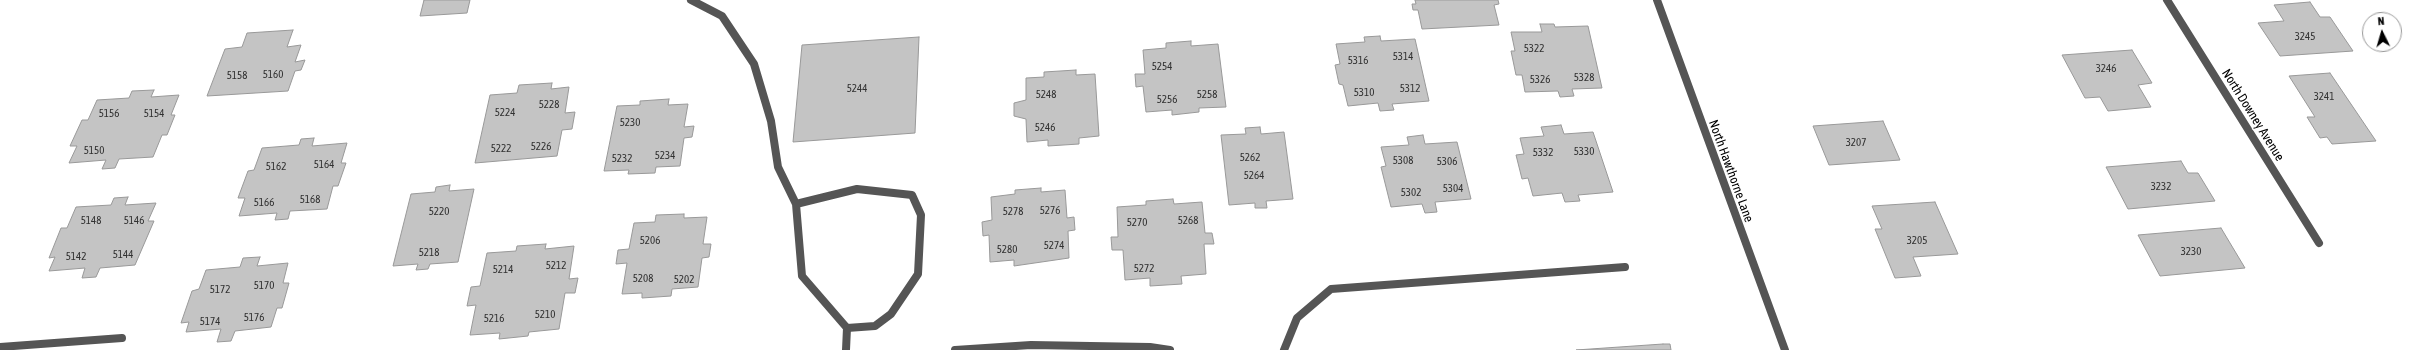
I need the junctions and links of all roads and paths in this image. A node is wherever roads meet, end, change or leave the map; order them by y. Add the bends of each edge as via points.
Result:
1 (691, 0) edge
2 (1657, 0) edge
3 (2167, 0) edge
4 (796, 204) junction
5 (2319, 243) dead end
6 (1625, 267) dead end
7 (846, 328) junction
8 (122, 338) dead end
9 (0, 347) edge
10 (846, 350) edge
11 (955, 350) edge
12 (1170, 350) edge
13 (1284, 350) edge
14 (1785, 350) edge

1 - 4 street via 722,16 754,64 771,121 778,167
2 - 14 street, North Hawthorne Lane
3 - 5 street, North Downey Avenue
4 - 7 street via 802,276
4 - 7 street via 858,189 912,195 922,214 918,274 891,314 875,326
6 - 13 street via 1331,289 1297,318
7 - 10 street
8 - 9 street
11 - 12 street via 1031,345 1150,347

